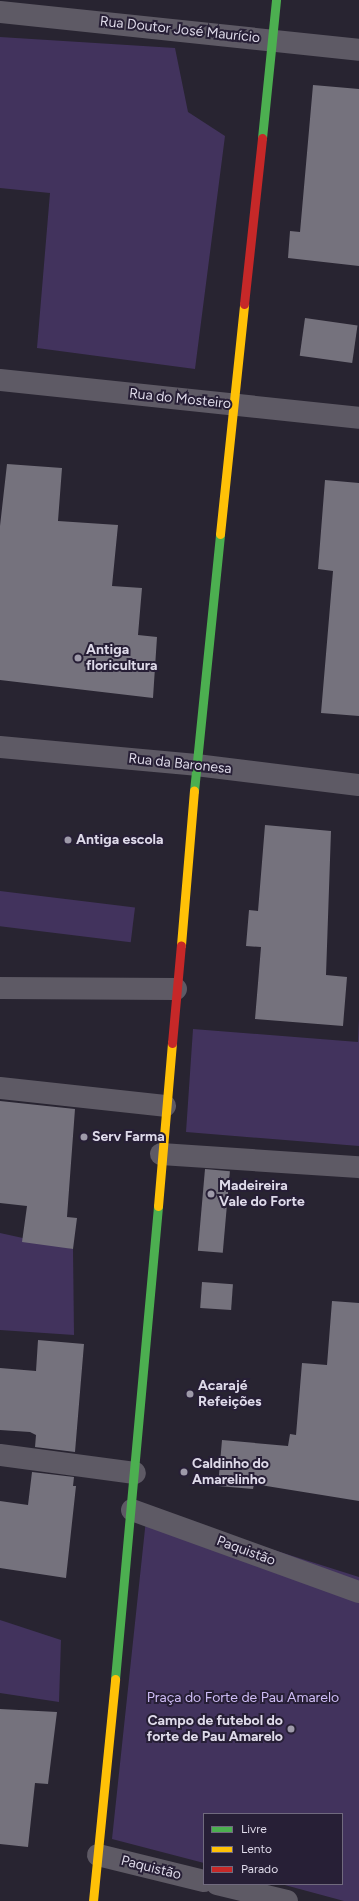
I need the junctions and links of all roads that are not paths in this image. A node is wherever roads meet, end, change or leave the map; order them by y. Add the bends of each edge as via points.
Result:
1 (276, 0) edge
2 (0, 12) edge
3 (272, 40) junction
4 (359, 50) edge
5 (0, 380) edge
6 (232, 404) junction
7 (359, 418) edge
8 (0, 747) edge
9 (196, 765) junction
10 (359, 785) edge
11 (0, 988) edge
12 (176, 989) junction
13 (0, 1088) edge
14 (165, 1106) junction
15 (161, 1154) junction
16 (359, 1167) edge
17 (0, 1455) edge
18 (136, 1473) junction
19 (132, 1510) junction
20 (359, 1592) edge
21 (98, 1855) junction
22 (203, 1881) edge
23 (222, 1885) edge
24 (93, 1901) edge
25 (287, 1901) edge

1 - 3 main road
2 - 3 street, Rua Doutor José Maurício
3 - 4 street, Rua Doutor José Maurício
3 - 6 main road
5 - 6 street, Rua do Mosteiro
6 - 7 street, Rua do Mosteiro
6 - 9 main road
8 - 9 street, Rua da Baronesa
9 - 10 street, Rua da Baronesa
9 - 12 main road
11 - 12 street
12 - 14 main road
13 - 14 street
14 - 15 main road
15 - 16 street
15 - 18 main road
17 - 18 street
18 - 19 main road
19 - 20 street, Paquistão
19 - 21 main road
21 - 22 street, Paquistão
21 - 24 main road
23 - 25 street

